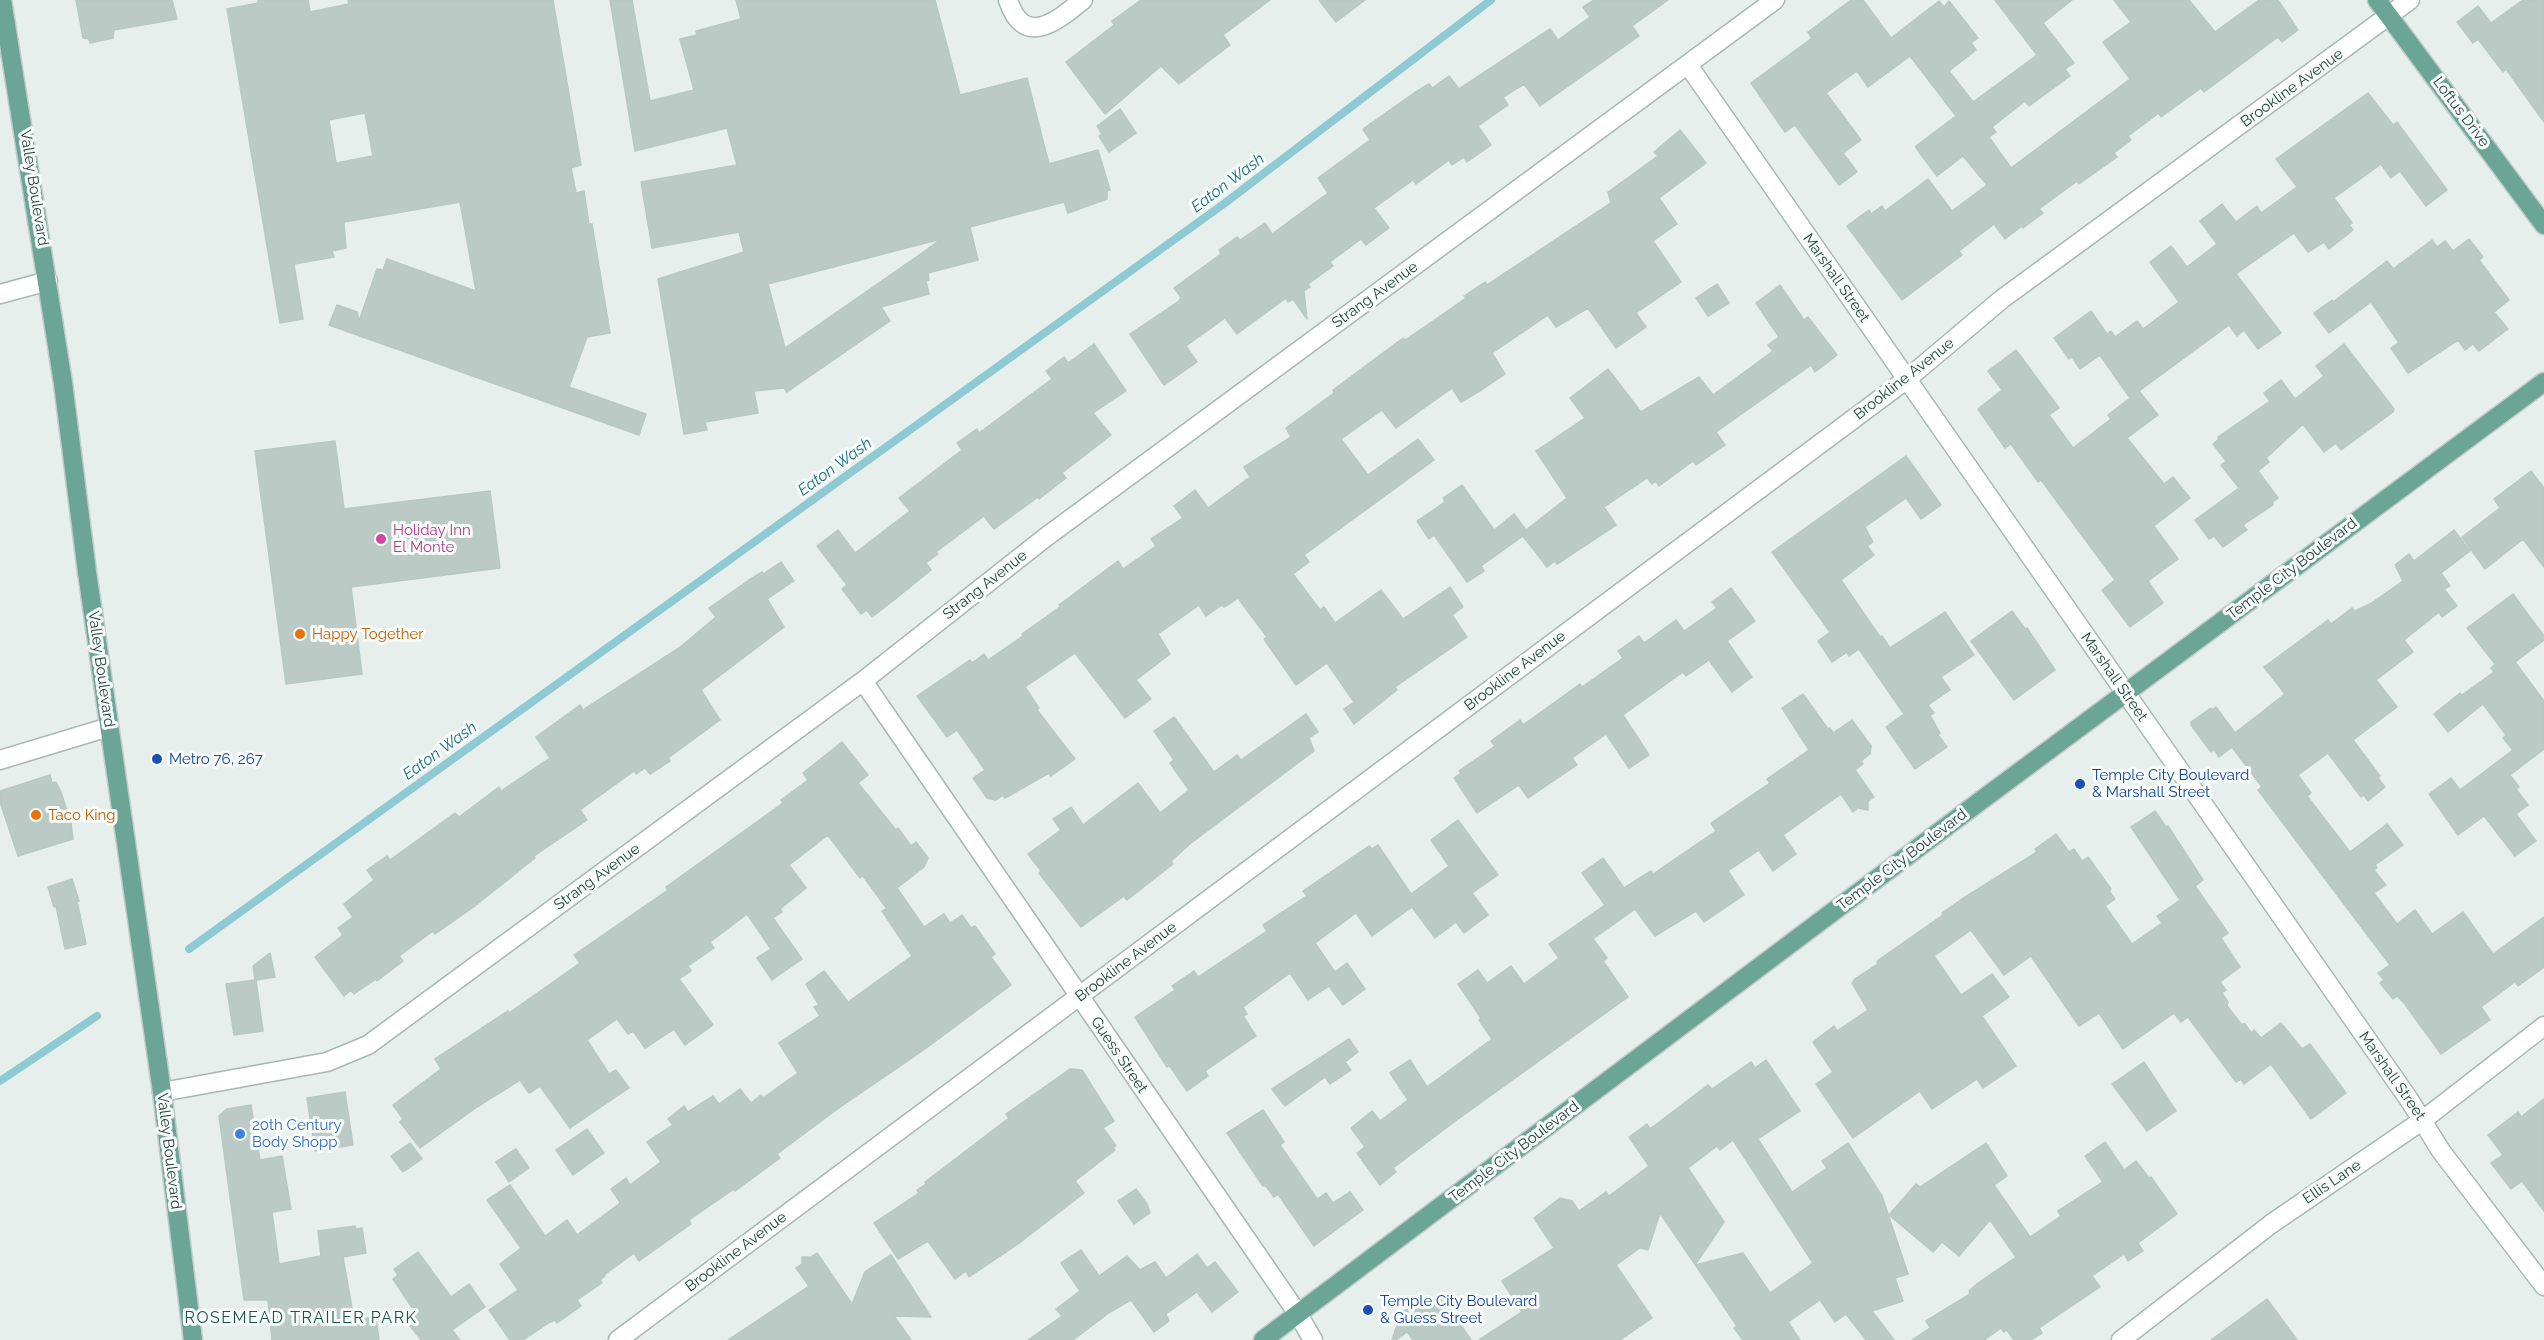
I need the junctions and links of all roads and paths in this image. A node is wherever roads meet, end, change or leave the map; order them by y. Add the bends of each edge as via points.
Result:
1 (2, 0) edge
2 (1008, 0) edge
3 (1083, 0) edge
4 (1775, 0) edge
5 (2377, 0) edge
6 (2410, 0) edge
7 (2389, 16) junction
8 (1688, 65) junction
9 (2544, 225) edge
10 (48, 281) junction
11 (0, 294) edge
12 (1907, 379) junction
13 (2544, 382) edge
14 (863, 681) junction
15 (2125, 693) junction
16 (109, 727) junction
17 (0, 760) edge
18 (1079, 997) junction
19 (2544, 1026) edge
20 (162, 1092) junction
21 (2423, 1120) junction
22 (2544, 1286) edge
23 (1298, 1314) junction
24 (193, 1340) edge
25 (618, 1340) edge
26 (1263, 1340) edge
27 (1313, 1340) edge
28 (2121, 1340) edge

1 - 10 main road, Valley Boulevard
2 - 3 street via 1014,17 1025,26 1039,28 1057,21
4 - 8 street, Strang Avenue
5 - 7 main road, Loftus Drive
6 - 7 street, Brookline Avenue
7 - 9 main road, Loftus Drive
7 - 12 street, Brookline Avenue via 2002,299
8 - 12 street, Marshall Street
8 - 14 street, Strang Avenue via 1046,537
10 - 11 street
10 - 16 main road, Valley Boulevard
12 - 15 street, Marshall Street
12 - 18 street, Brookline Avenue
13 - 15 main road, Temple City Boulevard
14 - 18 street, Guess Street
14 - 20 street, Strang Avenue via 368,1045 327,1062
15 - 21 street, Marshall Street
15 - 23 main road, Temple City Boulevard
16 - 17 street
16 - 20 main road, Valley Boulevard
18 - 23 street, Guess Street
18 - 25 street, Brookline Avenue
19 - 21 street, Ellis Lane
20 - 24 main road, Valley Boulevard
21 - 22 street, Marshall Street via 2441,1151
21 - 28 street, Ellis Lane via 2271,1224
23 - 26 main road, Temple City Boulevard
23 - 27 street, Guess Street

